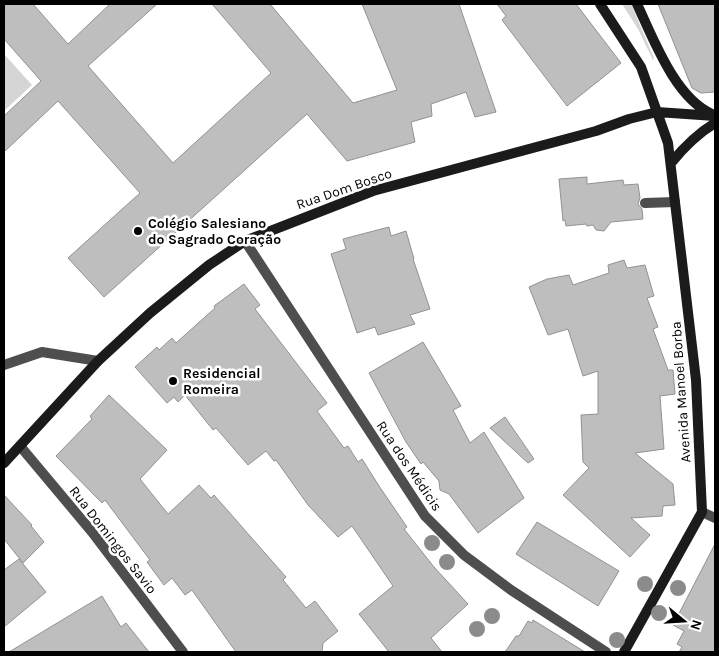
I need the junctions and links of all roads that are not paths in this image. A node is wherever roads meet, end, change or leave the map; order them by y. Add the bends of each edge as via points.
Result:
1 (600, 4) edge
2 (638, 4) edge
3 (658, 112) junction
4 (715, 115) edge
5 (715, 123) edge
6 (670, 163) junction
7 (675, 202) junction
8 (645, 203) dead end
9 (245, 241) junction
10 (98, 361) junction
11 (4, 366) edge
12 (20, 446) junction
13 (4, 463) edge
14 (702, 512) junction
15 (715, 518) edge
16 (183, 652) edge
17 (606, 652) edge
18 (624, 652) edge

1 - 3 main road, Avenida Manoel Borba via 641,67
2 - 4 main road, Rua Dom Bosco via 654,42 679,85 701,109
3 - 4 main road, Rua Dom Bosco
3 - 6 main road, Avenida Manoel Borba via 668,143
3 - 9 main road, Rua Dom Bosco via 373,191
5 - 6 main road via 702,131
6 - 7 main road, Avenida Manoel Borba
7 - 8 street
7 - 14 main road, Avenida Manoel Borba via 696,380
9 - 10 main road, Rua Dom Bosco via 164,301
9 - 17 street, Rua dos Médicis via 424,516 464,555
10 - 11 street via 42,352
10 - 12 main road, Rua Dom Bosco
12 - 13 main road, Rua Dom Bosco
12 - 16 street, Rua Domingos Savio via 92,532
14 - 15 street
14 - 18 main road

